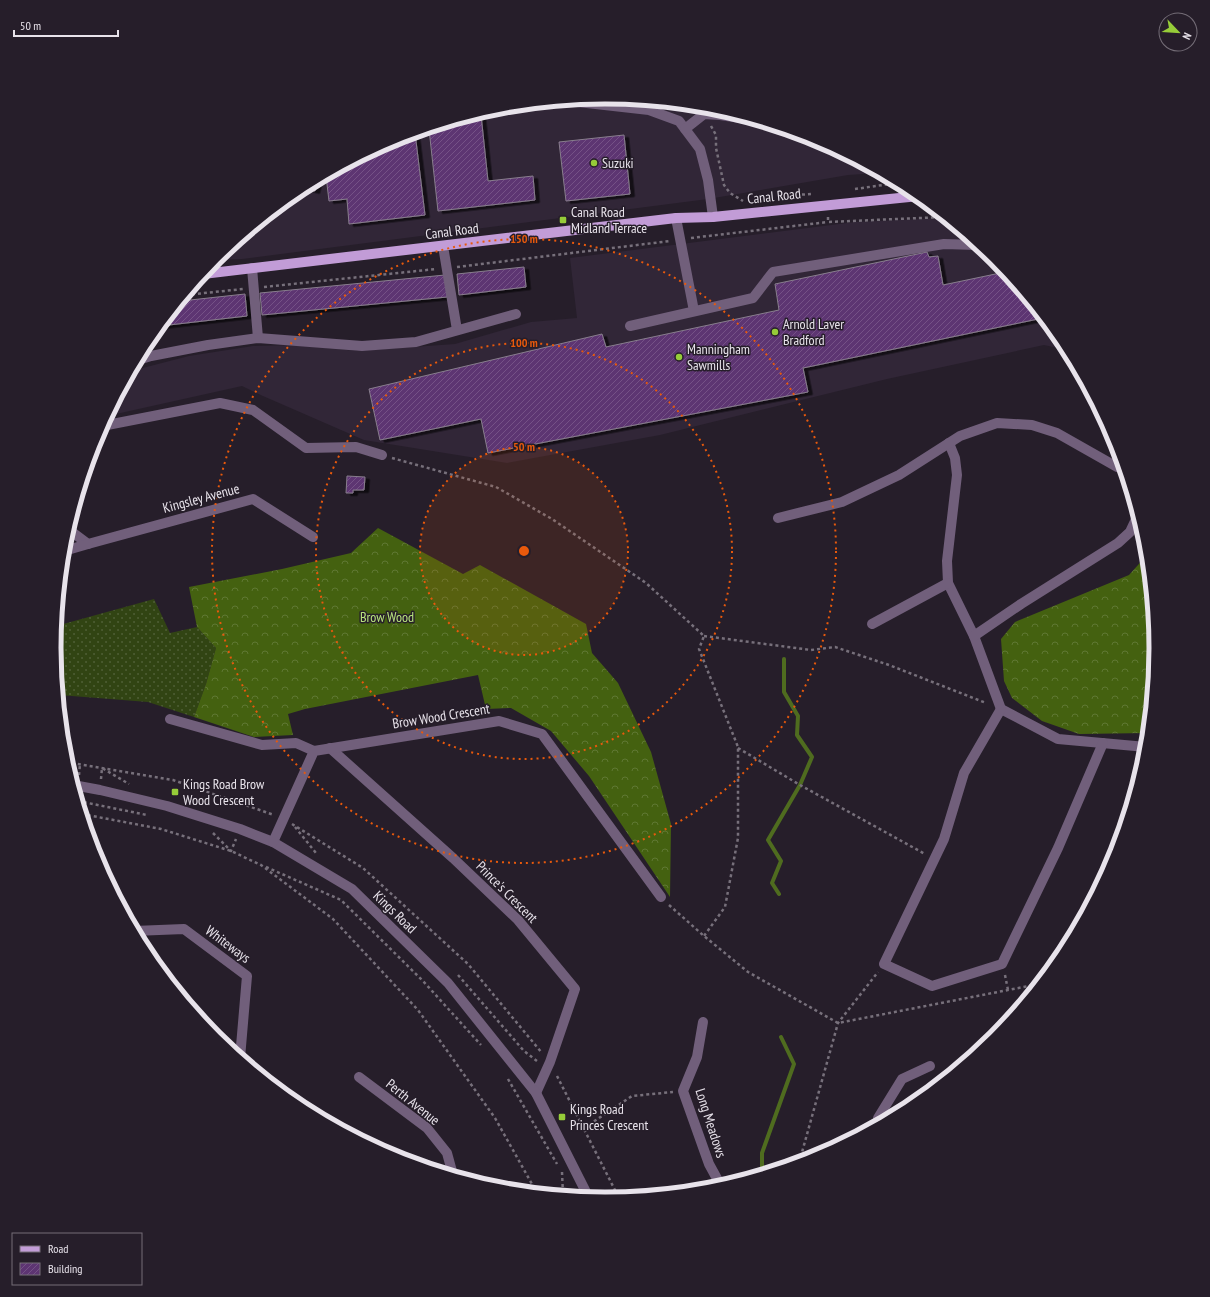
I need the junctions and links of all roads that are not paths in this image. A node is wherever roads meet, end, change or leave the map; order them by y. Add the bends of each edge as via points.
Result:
1 (651, 107) edge
2 (706, 114) edge
3 (685, 129) junction
4 (908, 197) edge
5 (713, 217) junction
6 (676, 218) junction
7 (970, 245) edge
8 (443, 246) junction
9 (252, 268) junction
10 (212, 273) edge
11 (694, 311) junction
12 (516, 314) dead end
13 (630, 326) dead end
14 (457, 330) junction
15 (258, 338) junction
16 (146, 358) edge
17 (109, 425) edge
18 (949, 443) junction
19 (382, 455) road end
20 (1118, 467) edge
21 (778, 518) dead end
22 (1134, 523) edge
23 (73, 533) edge
24 (313, 537) dead end
25 (88, 544) junction
26 (70, 549) edge
27 (948, 583) junction
28 (872, 624) dead end
29 (974, 636) junction
30 (1001, 709) junction
31 (170, 719) dead end
32 (1103, 743) junction
33 (1140, 746) edge
34 (330, 748) junction
35 (314, 751) junction
36 (79, 786) edge
37 (273, 842) junction
38 (661, 897) road end
39 (141, 931) edge
40 (703, 1022) dead end
41 (240, 1053) edge
42 (930, 1066) dead end
43 (359, 1077) dead end
44 (536, 1093) junction
45 (878, 1119) edge
46 (452, 1170) edge
47 (718, 1180) edge
48 (586, 1191) edge

1 - 3 street via 679,121
2 - 3 street
3 - 5 street via 700,149 708,180
4 - 5 main road, Canal Road
5 - 6 main road, Canal Road
6 - 8 main road, Canal Road
6 - 11 street
7 - 11 street via 944,244 773,272 753,298
8 - 9 main road, Canal Road
8 - 14 street
9 - 10 main road, Canal Road
9 - 15 street
11 - 13 street
12 - 14 street
14 - 15 street via 416,342 362,346
15 - 16 street
17 - 19 street via 220,403 253,410 306,448 356,447
18 - 20 street via 960,436 997,423 1032,425 1057,433
18 - 21 street via 899,475 842,502
18 - 27 street via 955,458 957,474 947,561
22 - 29 street via 1130,532 1118,543
23 - 25 street
24 - 25 street, Kingsley Avenue via 253,499
25 - 26 street, Kingsley Avenue
27 - 28 street
27 - 29 street
29 - 30 street
30 - 32 street via 1058,739
30 - 32 street via 964,773 944,839 884,964 932,986 1002,964 1058,848
31 - 35 street via 262,745 296,743
32 - 33 street
34 - 35 street, Brow Wood Crescent
34 - 38 street, Brow Wood Crescent via 499,721 542,734
34 - 44 street, Prince's Crescent via 518,920 575,989 550,1062
35 - 37 street
36 - 37 street, Kings Road via 167,806
37 - 44 street, Kings Road via 352,889 448,983
39 - 41 street, Whiteways via 184,929 247,976
40 - 47 street, Long Meadows via 697,1057 683,1091 709,1164
42 - 45 street via 902,1079
43 - 46 street, Perth Avenue via 428,1128 447,1153
44 - 48 street, Kings Road

